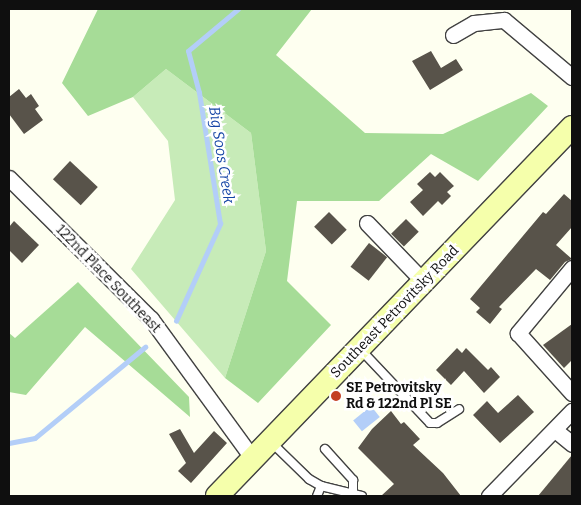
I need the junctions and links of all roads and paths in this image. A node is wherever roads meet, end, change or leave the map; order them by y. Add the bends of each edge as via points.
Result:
1 (453, 35) dead end
2 (572, 77) edge
3 (572, 127) edge
4 (9, 178) edge
5 (367, 223) dead end
6 (572, 268) edge
7 (424, 282) junction
8 (360, 348) junction
9 (572, 393) edge
10 (459, 409) dead end
11 (572, 410) edge
12 (555, 430) junction
13 (270, 441) junction
14 (572, 444) edge
15 (325, 449) dead end
16 (253, 459) junction
17 (321, 486) junction
18 (352, 494) junction
19 (217, 496) edge
20 (317, 496) edge
21 (362, 496) edge
22 (489, 496) edge

1 - 2 street via 474,24 504,20
3 - 7 main road, Southeast Petrovitsky Road
4 - 16 street, 122nd Place Southeast via 150,319
5 - 7 street
6 - 9 street via 518,333
7 - 8 main road, Southeast Petrovitsky Road
8 - 10 lane via 430,423 437,423
8 - 13 main road, Southeast Petrovitsky Road
11 - 12 street
12 - 14 street
12 - 22 street
13 - 16 main road, Southeast Petrovitsky Road
13 - 17 lane via 309,479
15 - 18 lane via 353,480
16 - 19 main road, Southeast Petrovitsky Road
17 - 18 lane
17 - 20 lane
18 - 21 lane

